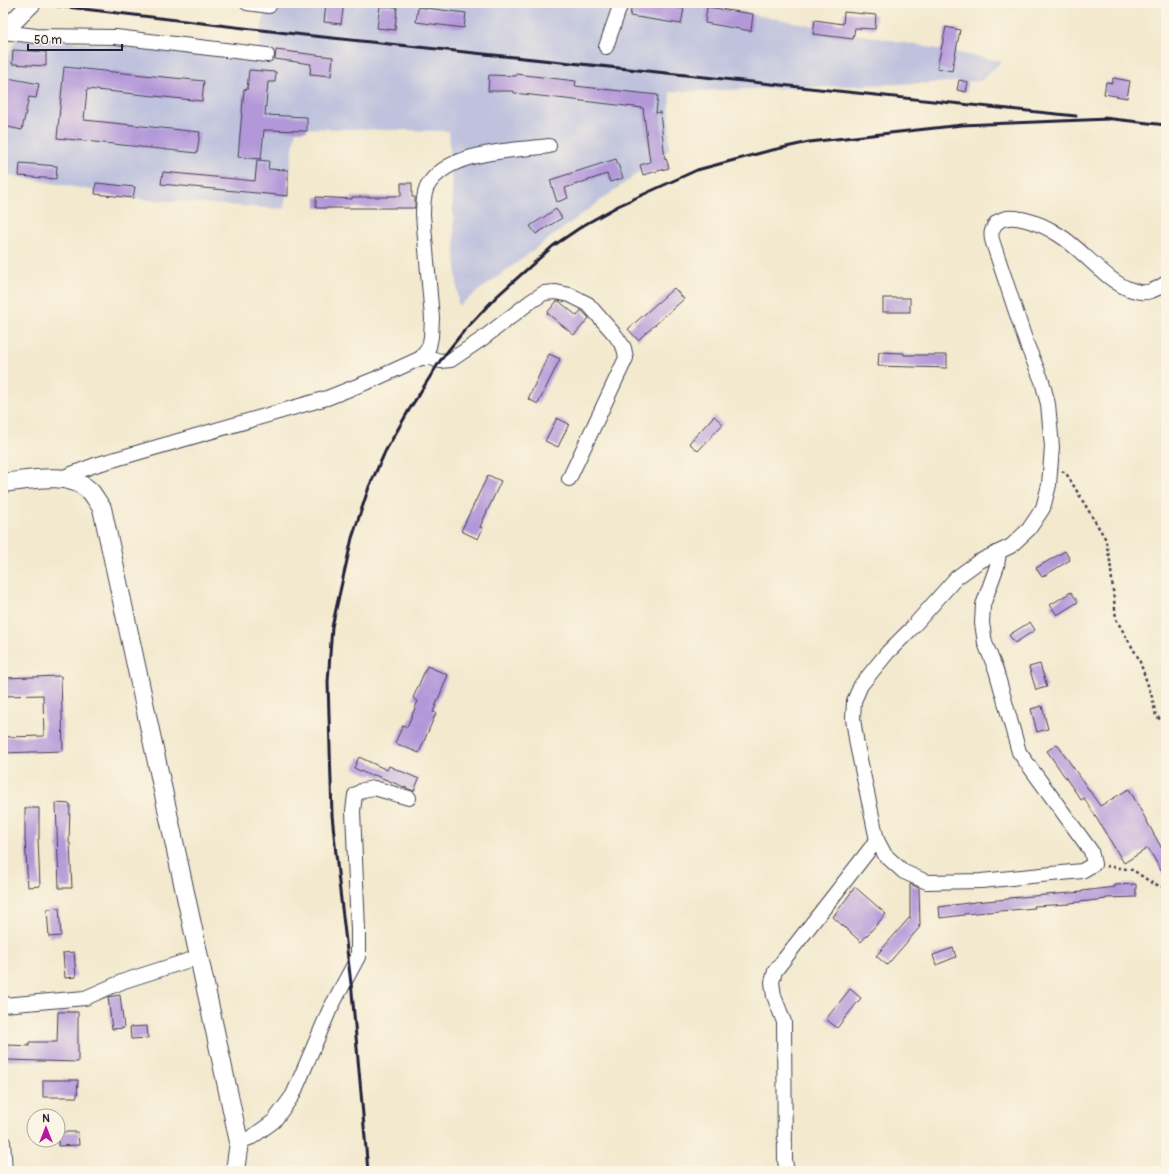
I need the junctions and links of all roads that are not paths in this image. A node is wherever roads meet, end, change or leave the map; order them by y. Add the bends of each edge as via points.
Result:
1 (32, 3) edge
2 (247, 3) edge
3 (621, 3) edge
4 (269, 6) dead end
5 (3, 32) edge
6 (606, 47) dead end
7 (268, 55) dead end
8 (549, 146) dead end
9 (1166, 284) edge
10 (421, 358) junction
11 (61, 478) junction
12 (569, 479) dead end
13 (3, 483) edge
14 (999, 552) junction
15 (409, 798) dead end
16 (877, 840) junction
17 (199, 956) junction
18 (3, 1005) edge
19 (3, 1142) edge
20 (239, 1142) junction
21 (5, 1171) edge
22 (235, 1171) edge
23 (787, 1171) edge

1 - 5 street
2 - 4 street
3 - 6 street
5 - 7 street via 36,36 116,37
8 - 10 street via 476,155 451,164 438,174 428,187 423,215 432,318 429,347
9 - 14 street via 1147,293 1130,290 1113,280 1059,234 1015,218 1004,218 997,222 991,232 992,243 1027,345 1042,380 1048,404 1051,440 1050,485 1043,508 1029,529 1011,546
10 - 11 street via 327,398 95,465
10 - 12 street via 451,360 544,293 570,295 588,304 616,336 624,348 626,358
11 - 13 street
11 - 17 street via 76,483 90,492 102,508
14 - 16 street via 978,562 956,578 873,669 854,701 857,745
14 - 16 street via 997,566 983,605 985,643 996,670 1019,752 1091,851 1094,864 1082,871 981,881 927,882 904,872 885,855
15 - 20 street via 374,788 355,795 353,812 358,957 329,1011 293,1095 274,1121 252,1137
16 - 23 street via 775,970 772,982 774,996 784,1022
17 - 18 street via 124,981 85,998
17 - 20 street
19 - 21 street
20 - 22 street

